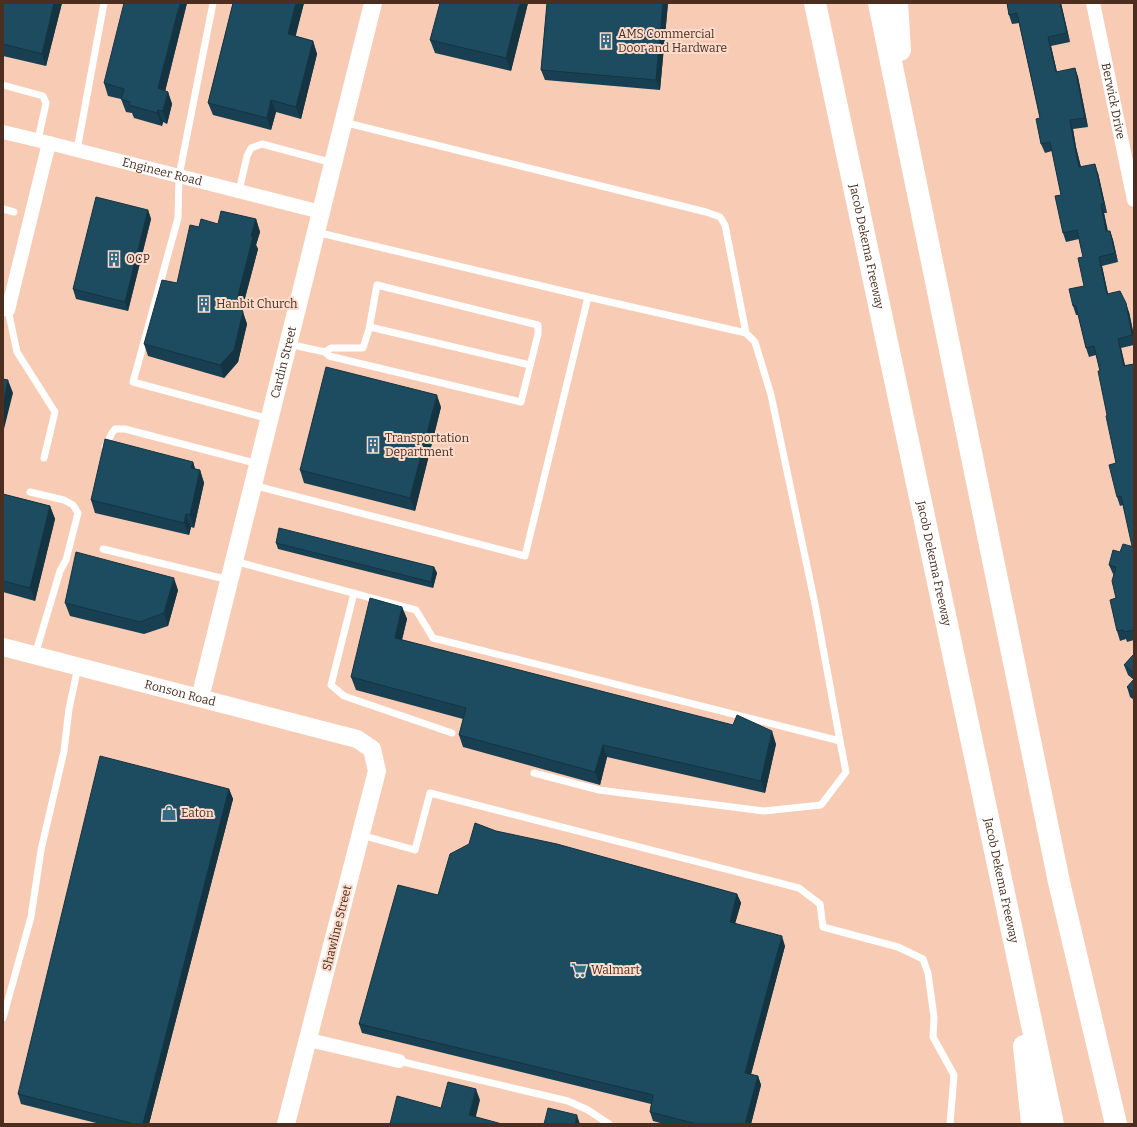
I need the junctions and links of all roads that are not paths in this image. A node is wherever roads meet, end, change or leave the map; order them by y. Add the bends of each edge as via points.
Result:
1 (104, 3) edge
2 (213, 3) edge
3 (373, 3) edge
4 (815, 3) edge
5 (879, 3) edge
6 (897, 3) edge
7 (1093, 3) edge
8 (3, 85) edge
9 (343, 122) junction
10 (3, 132) edge
11 (906, 137) junction
12 (44, 142) junction
13 (77, 150) junction
14 (333, 163) junction
15 (179, 176) junction
16 (239, 191) junction
17 (1134, 200) edge
18 (3, 209) edge
19 (14, 212) dead end
20 (321, 212) junction
21 (316, 232) junction
22 (588, 297) junction
23 (6, 310) edge
24 (370, 327) junction
25 (746, 333) junction
26 (288, 344) junction
27 (324, 352) junction
28 (530, 365) junction
29 (270, 419) junction
30 (102, 455) edge
31 (44, 458) dead end
32 (258, 464) junction
33 (253, 485) junction
34 (30, 492) dead end
35 (103, 549) dead end
36 (234, 560) junction
37 (229, 580) junction
38 (354, 593) junction
39 (3, 647) edge
40 (35, 656) junction
41 (78, 666) junction
42 (200, 698) junction
43 (452, 733) dead end
44 (357, 739) joint
45 (840, 741) junction
46 (534, 773) dead end
47 (361, 835) junction
48 (1013, 937) junction
49 (3, 1018) edge
50 (309, 1040) junction
51 (399, 1061) joint
52 (286, 1124) edge
53 (609, 1124) edge
54 (950, 1124) edge
55 (1032, 1124) edge
56 (1053, 1124) edge
57 (1116, 1124) edge

1 - 13 lane
2 - 15 lane
3 - 9 street, Cardin Street
4 - 48 highway, Jacob Dekema Freeway
5 - 11 highway
6 - 11 highway
7 - 17 street, Berwick Drive
8 - 12 lane via 43,96 46,103
9 - 14 street, Cardin Street
9 - 25 lane via 720,216 725,225
10 - 12 street, Engineer Road
11 - 57 highway via 1059,882
12 - 13 street, Engineer Road
12 - 23 street
13 - 15 street, Engineer Road
14 - 16 lane via 262,144 252,148 247,156
14 - 20 street, Cardin Street
15 - 16 street, Engineer Road
15 - 29 lane via 178,218 134,382
16 - 20 street, Engineer Road
18 - 19 lane
20 - 21 street, Cardin Street
21 - 22 lane
21 - 26 street, Cardin Street
22 - 25 lane
22 - 33 lane via 525,556
23 - 31 lane via 17,352 55,412
24 - 27 lane via 363,348 331,348
24 - 28 lane
24 - 28 lane via 377,285 538,325
25 - 45 lane via 755,342 771,395 815,604
26 - 27 lane
26 - 29 street, Cardin Street
27 - 28 lane via 329,356 521,402
29 - 32 street, Cardin Street
30 - 32 lane via 115,429 125,429
32 - 33 street, Cardin Street
33 - 36 street, Cardin Street
34 - 40 lane via 64,500 73,505 78,513 66,560 60,571
35 - 37 lane
36 - 37 street, Cardin Street
36 - 38 lane
37 - 42 street, Cardin Street
38 - 43 lane via 331,685 344,696
38 - 45 lane via 416,610 433,638
39 - 40 street, Ronson Road
40 - 41 street, Ronson Road
41 - 42 street, Ronson Road
41 - 49 lane via 64,751 41,850 31,917
42 - 44 street, Ronson Road
44 - 47 street, Shawline Street via 372,749 377,771
45 - 46 lane via 846,772 821,805 814,806 764,811 599,790
47 - 50 street, Shawline Street
47 - 54 lane via 415,850 430,792 799,888 820,904 823,927 898,947 923,959 928,972 934,1018 933,1037 954,1075
48 - 55 highway
48 - 56 highway, Jacob Dekema Freeway
50 - 51 street
50 - 52 street, Shawline Street
51 - 53 lane via 568,1101

